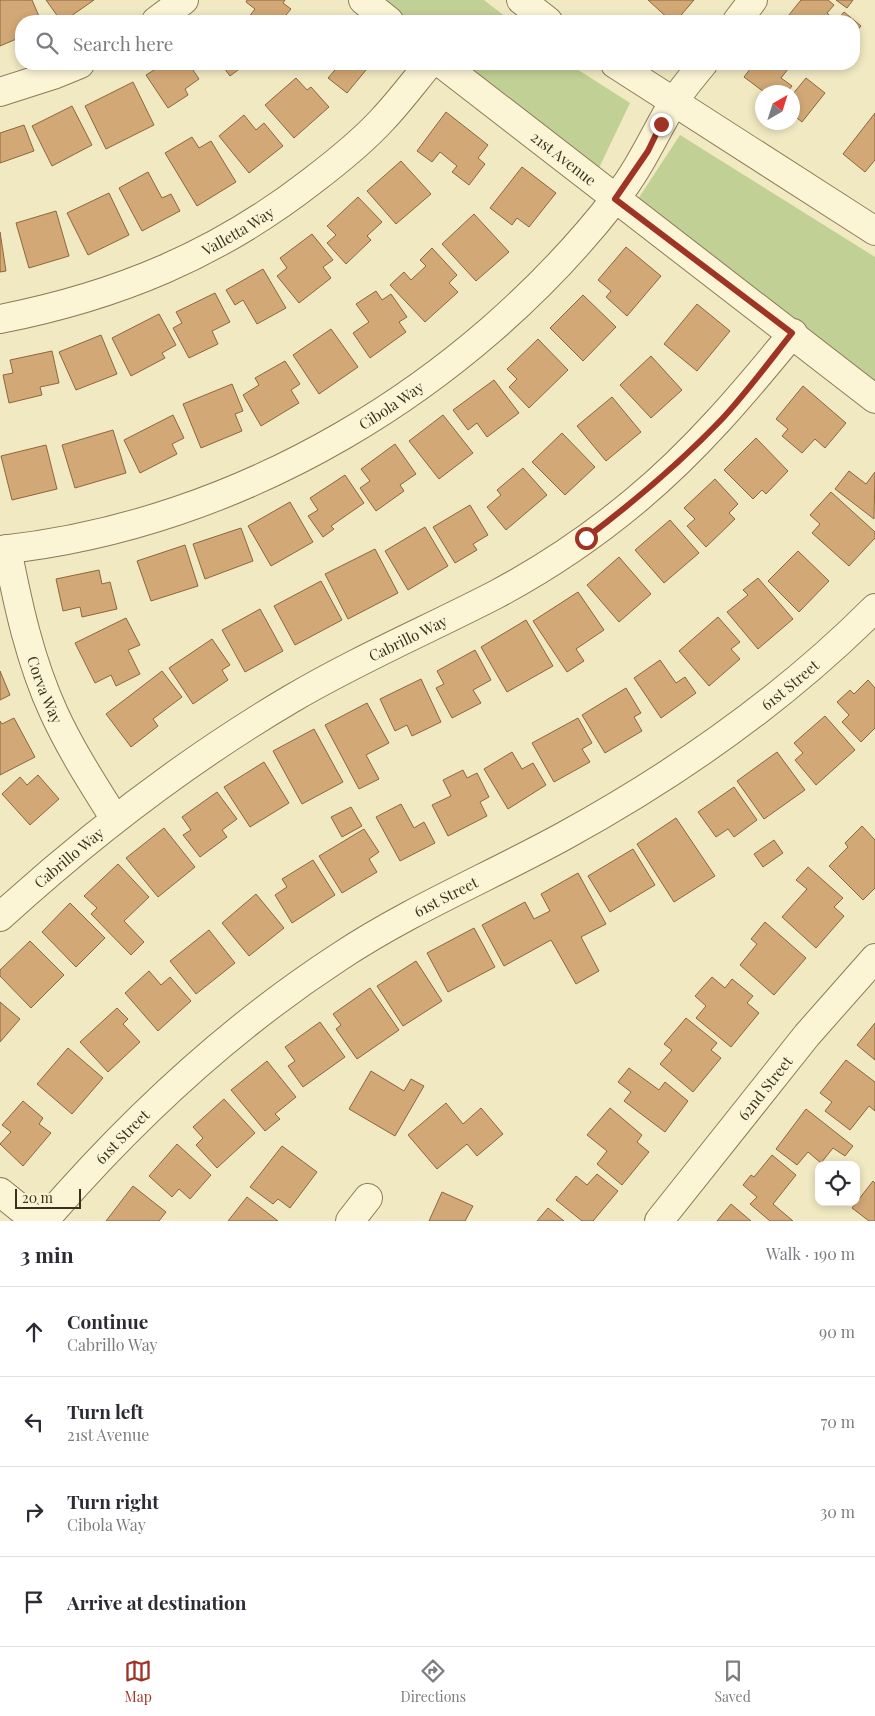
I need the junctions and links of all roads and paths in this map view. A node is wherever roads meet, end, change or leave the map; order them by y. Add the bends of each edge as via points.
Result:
1 (184, 0) edge
2 (363, 0) edge
3 (521, 0) edge
4 (754, 0) edge
5 (164, 15) edge
6 (382, 15) edge
7 (540, 15) edge
8 (742, 15) edge
9 (66, 70) edge
10 (424, 70) edge
11 (450, 70) edge
12 (625, 70) edge
13 (698, 70) edge
14 (0, 92) edge
15 (675, 101) junction
16 (615, 199) junction
17 (875, 231) edge
18 (0, 319) edge
19 (792, 333) junction
20 (875, 399) edge
21 (3, 550) edge
22 (875, 608) edge
23 (115, 819) junction
24 (0, 918) edge
25 (875, 958) edge
26 (0, 1192) edge
27 (368, 1198) dead end
28 (36, 1221) edge
29 (44, 1221) edge
30 (350, 1221) edge
31 (659, 1221) edge

1 - 5 street
2 - 6 street
3 - 7 street
4 - 8 street
9 - 14 street
10 - 18 street, Valletta Way via 383,120 338,161 280,206 228,239 128,286 57,308
11 - 16 street, 21st Avenue
12 - 15 street
13 - 15 street, Cibola Way
15 - 16 street, Cibola Way via 648,151
15 - 17 street
16 - 19 street, 21st Avenue
16 - 21 street, Cibola Way via 559,265 506,317 400,401 345,435 273,472 153,518
19 - 20 street, 21st Avenue
19 - 23 street, Cabrillo Way via 723,418 680,461 586,538 497,594 291,699 219,744
21 - 23 street, Corva Way via 35,665 54,713 77,759
22 - 29 street, 61st Street via 783,690 706,749 562,837 416,910 339,957 266,1008 195,1065 130,1127
23 - 24 street, Cabrillo Way
25 - 31 street, 62nd Street via 807,1035
26 - 28 street
27 - 30 street

